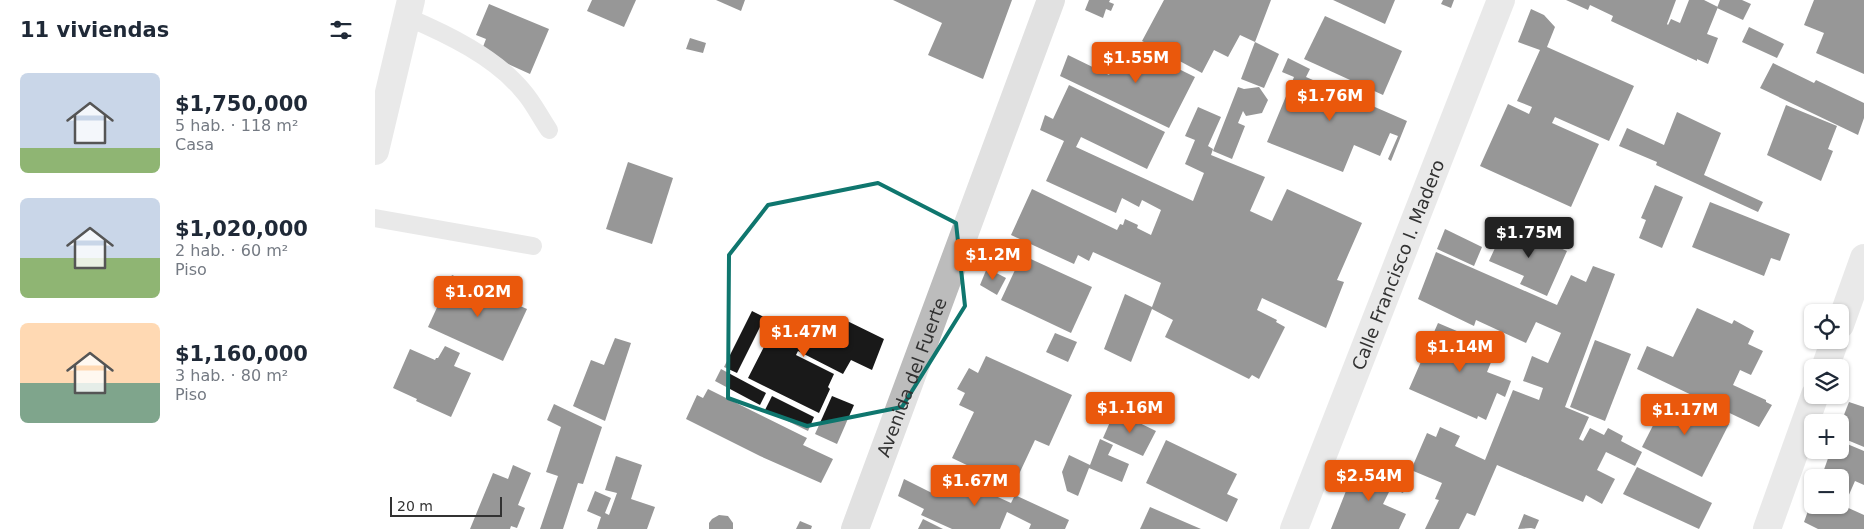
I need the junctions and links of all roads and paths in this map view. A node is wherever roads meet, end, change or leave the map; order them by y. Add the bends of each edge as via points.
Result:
1 (1051, 0) edge
2 (1501, 0) edge
3 (409, 9) edge
4 (549, 130) dead end
5 (375, 151) edge
6 (375, 218) edge
7 (533, 246) dead end
8 (1864, 258) edge
9 (1848, 304) edge
10 (1812, 404) edge
11 (855, 529) edge
12 (1294, 529) edge
13 (1767, 529) edge

1 - 11 street, Avenida del Fuerte
2 - 12 street, Calle Francisco I. Madero
3 - 4 lane via 490,60 523,90
3 - 5 street
6 - 7 lane
8 - 9 street
10 - 13 street

